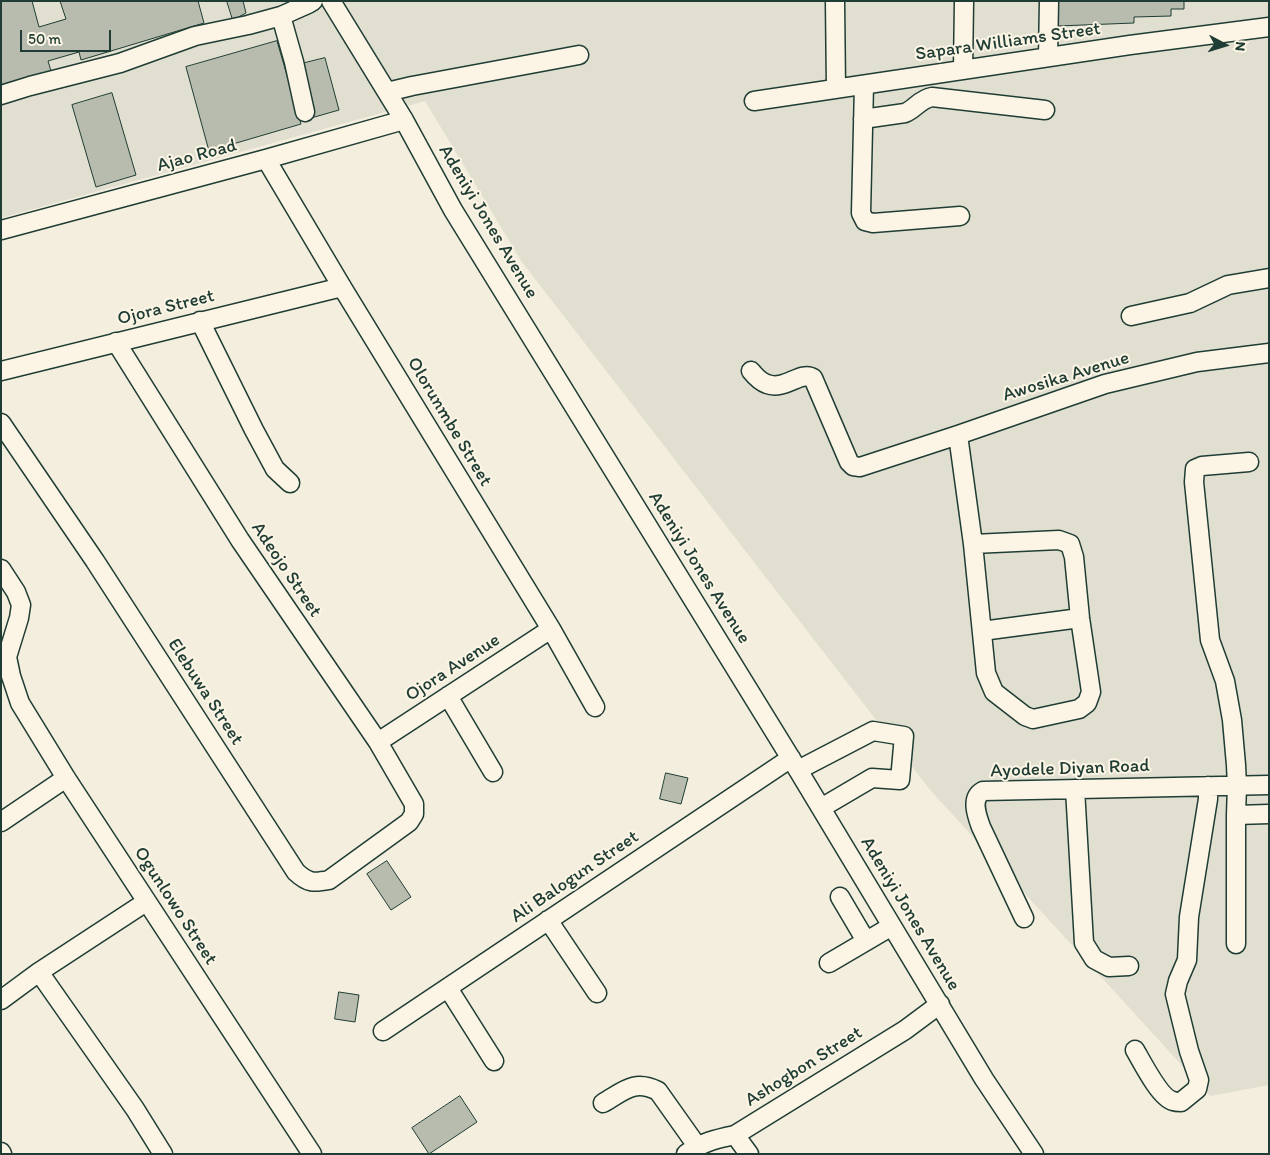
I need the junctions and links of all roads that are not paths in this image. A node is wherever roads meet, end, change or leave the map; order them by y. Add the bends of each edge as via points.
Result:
1 (313, 1) edge
2 (331, 1) edge
3 (835, 1) edge
4 (964, 1) edge
5 (1049, 1) edge
6 (281, 16) junction
7 (1269, 27) edge
8 (580, 55) dead end
9 (1048, 57) junction
10 (963, 70) junction
11 (864, 85) junction
12 (836, 89) junction
13 (386, 92) junction
14 (1, 95) edge
15 (754, 101) dead end
16 (1045, 110) dead end
17 (305, 112) dead end
18 (863, 119) junction
19 (404, 120) junction
20 (266, 159) junction
21 (960, 216) dead end
22 (1, 230) edge
23 (1269, 278) edge
24 (342, 287) junction
25 (1130, 316) dead end
26 (200, 321) junction
27 (116, 342) junction
28 (1269, 353) edge
29 (1, 371) edge
30 (751, 371) dead end
31 (1, 423) edge
32 (958, 435) junction
33 (1249, 462) dead end
34 (290, 483) dead end
35 (973, 544) junction
36 (1, 568) edge
37 (1080, 618) junction
38 (551, 629) junction
39 (982, 631) junction
40 (4, 658) edge
41 (448, 696) junction
42 (595, 707) dead end
43 (378, 742) junction
44 (794, 764) junction
45 (493, 772) dead end
46 (66, 778) junction
47 (1269, 785) edge
48 (1208, 786) junction
49 (1237, 786) junction
50 (1075, 789) junction
51 (821, 808) junction
52 (1269, 814) edge
53 (1236, 815) junction
54 (1, 822) edge
55 (409, 822) joint
56 (840, 897) dead end
57 (146, 902) junction
58 (1024, 918) dead end
59 (548, 920) junction
60 (892, 926) junction
61 (866, 941) junction
62 (1236, 944) dead end
63 (829, 963) dead end
64 (1129, 966) dead end
65 (39, 972) junction
66 (448, 988) junction
67 (597, 994) dead end
68 (1, 1000) edge
69 (940, 1004) junction
70 (383, 1031) dead end
71 (1135, 1050) dead end
72 (494, 1061) dead end
73 (603, 1103) dead end
74 (735, 1135) junction
75 (691, 1150) edge
76 (163, 1154) edge
77 (312, 1154) edge
78 (749, 1154) edge
79 (1034, 1154) edge

1 - 6 street
2 - 13 street, Adeniyi Jones Avenue
3 - 12 street
4 - 10 street
5 - 9 street
6 - 14 street via 195,36 120,63
6 - 17 street
7 - 9 street, Sapara Williams Street
8 - 13 street
9 - 10 street, Sapara Williams Street
10 - 11 street, Sapara Williams Street
11 - 12 street, Sapara Williams Street
11 - 18 street
12 - 15 street, Sapara Williams Street
13 - 19 street, Adeniyi Jones Avenue
16 - 18 street via 932,97 925,98 905,113
18 - 21 street via 861,213 865,221
19 - 20 street, Ajao Road
19 - 44 street, Adeniyi Jones Avenue via 454,210
20 - 22 street, Ajao Road
20 - 24 street, Olorunmbe Street
23 - 25 street via 1228,285 1190,303
24 - 26 street, Ojora Street
24 - 38 street, Olorunmbe Street
26 - 27 street, Ojora Street
26 - 34 street via 275,469
27 - 29 street, Ojora Street
27 - 43 street, Adeojo Street via 240,540
28 - 32 street, Awosika Avenue via 1197,362 1105,384
30 - 32 street, Awosika Avenue via 766,384 776,386 810,375 853,466 860,467
31 - 55 street, Elebuwa Street via 95,561 296,872 305,880 329,880
32 - 35 street
33 - 49 street via 1202,466 1195,470 1194,482 1210,640 1224,681 1232,720
35 - 37 street via 1059,540 1070,544
35 - 39 street
36 - 40 street via 21,605 20,618
37 - 39 street
37 - 39 street via 1091,692 1087,703 1079,709 1033,719 1024,716 994,692 986,673
38 - 41 street, Ojora Avenue
38 - 42 street, Olorunmbe Street
40 - 46 street, Ogunlowo Street via 20,704
41 - 43 street, Ojora Avenue
41 - 45 street
43 - 55 street, Adeojo Street via 414,804 414,814
44 - 51 street, Adeniyi Jones Avenue
44 - 51 street, Ali Balogun Street via 873,731 904,736 900,780 872,778
44 - 59 street, Ali Balogun Street
46 - 54 street
46 - 57 street, Ogunlowo Street
47 - 49 street, Ayodele Diyan Road
48 - 49 street, Ayodele Diyan Road
48 - 50 street, Ayodele Diyan Road
48 - 71 street via 1189,917 1188,960 1175,994 1188,1051 1199,1080 1197,1090 1182,1102 1173,1102 1165,1097
49 - 53 street
50 - 58 street, Ayodele Diyan Road via 983,791 976,800 981,827
50 - 64 street via 1084,943 1094,960 1109,967
51 - 60 street, Adeniyi Jones Avenue
52 - 53 street
53 - 62 street
56 - 61 street
57 - 65 street
57 - 77 street, Ogunlowo Street
59 - 66 street, Ali Balogun Street
59 - 67 street
60 - 61 street
60 - 69 street, Adeniyi Jones Avenue
61 - 63 street
65 - 68 street
65 - 76 street
66 - 70 street, Ali Balogun Street
66 - 72 street
69 - 74 street, Ashogbon Street via 905,1030
69 - 79 street, Adeniyi Jones Avenue via 984,1079
73 - 75 street via 632,1086 642,1085 658,1091
74 - 75 street, Ashogbon Street
74 - 78 street

